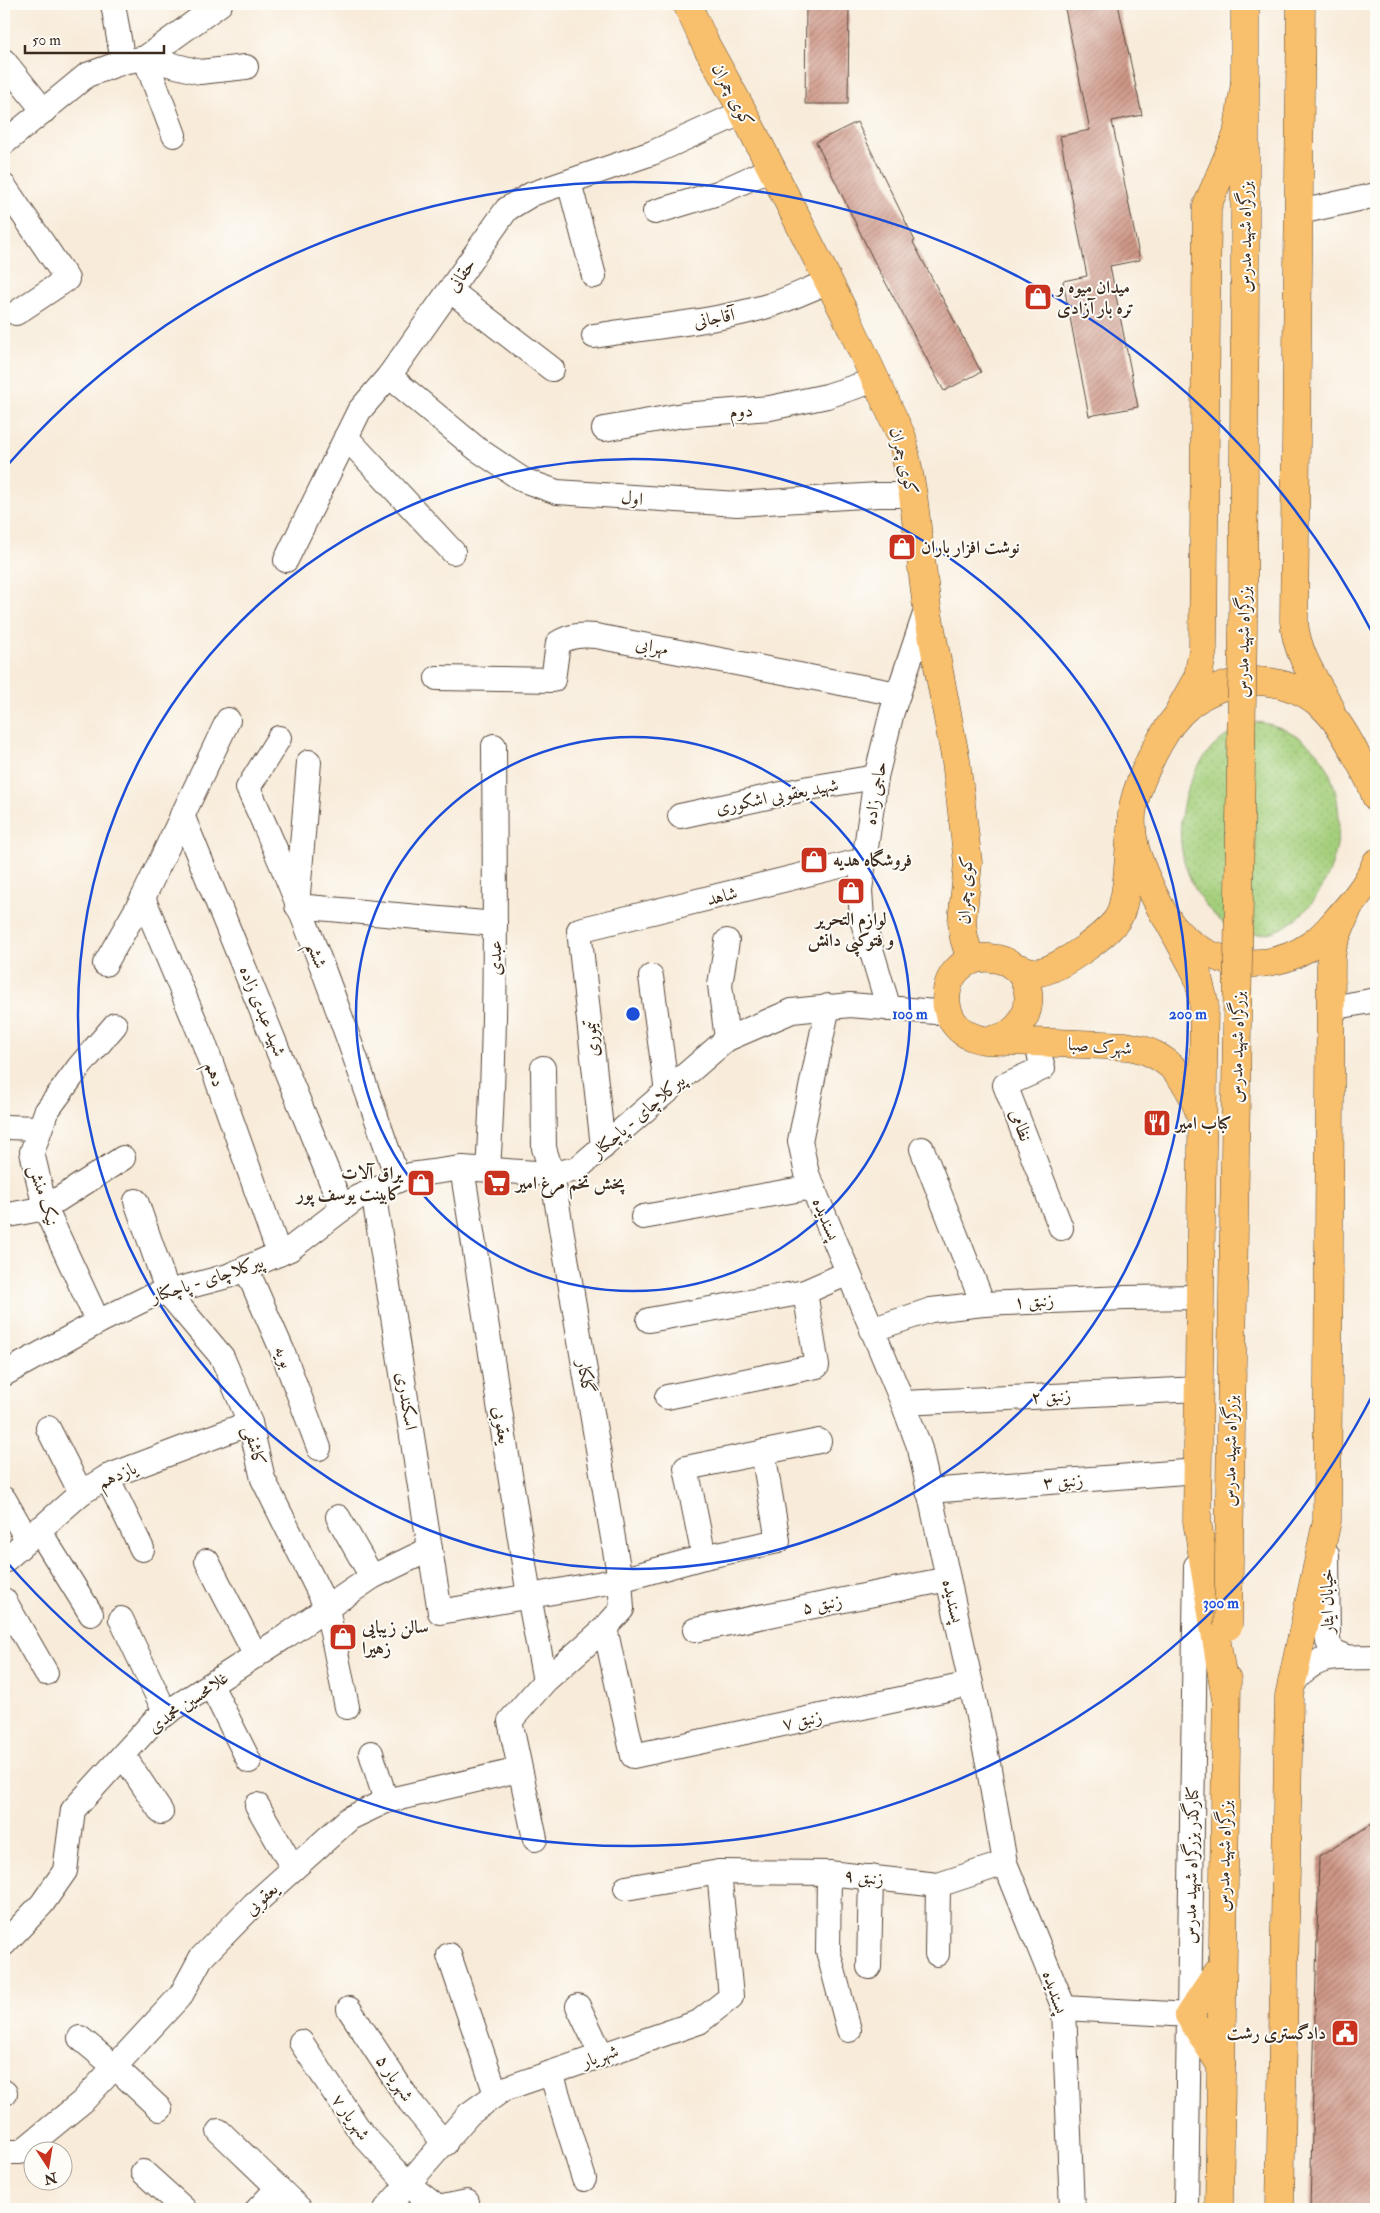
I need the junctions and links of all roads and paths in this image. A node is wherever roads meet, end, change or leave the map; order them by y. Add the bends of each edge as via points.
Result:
1 (114, 4) edge
2 (688, 4) edge
3 (1246, 4) edge
4 (1300, 4) edge
5 (211, 7) edge
6 (134, 60) junction
7 (4, 61) edge
8 (246, 67) dead end
9 (1245, 83) junction
10 (44, 111) junction
11 (743, 112) junction
12 (174, 135) dead end
13 (4, 144) edge
14 (771, 169) junction
15 (569, 182) junction
16 (4, 186) edge
17 (1376, 195) edge
18 (656, 212) dead end
19 (1300, 212) junction
20 (594, 276) dead end
21 (828, 282) junction
22 (451, 291) junction
23 (16, 312) dead end
24 (594, 336) dead end
25 (552, 369) dead end
26 (388, 376) junction
27 (876, 380) junction
28 (604, 429) dead end
29 (346, 437) junction
30 (913, 495) junction
31 (453, 552) dead end
32 (286, 560) dead end
33 (927, 608) junction
34 (437, 678) dead end
35 (898, 694) junction
36 (228, 720) dead end
37 (1345, 732) junction
38 (1164, 735) junction
39 (279, 738) dead end
40 (494, 746) dead end
41 (309, 762) dead end
42 (876, 778) junction
43 (1375, 789) edge
44 (182, 815) junction
45 (680, 816) dead end
46 (1132, 821) junction
47 (864, 860) junction
48 (1375, 870) edge
49 (143, 898) junction
50 (298, 906) junction
51 (1348, 908) junction
52 (1168, 920) junction
53 (495, 924) junction
54 (579, 930) joint
55 (727, 941) dead end
56 (971, 961) junction
57 (105, 964) dead end
58 (1013, 966) junction
59 (651, 977) dead end
60 (1376, 1000) edge
61 (828, 1006) junction
62 (1331, 1008) junction
63 (889, 1009) junction
64 (948, 1013) junction
65 (115, 1025) dead end
66 (727, 1039) junction
67 (989, 1040) junction
68 (1036, 1042) junction
69 (543, 1068) dead end
70 (667, 1092) junction
71 (1203, 1122) junction
72 (4, 1127) edge
73 (40, 1128) junction
74 (604, 1147) junction
75 (922, 1149) dead end
76 (123, 1158) dead end
77 (462, 1168) junction
78 (488, 1170) junction
79 (552, 1174) junction
80 (398, 1180) junction
81 (813, 1188) junction
82 (373, 1191) junction
83 (136, 1201) dead end
84 (45, 1208) junction
85 (342, 1208) junction
86 (4, 1216) edge
87 (644, 1217) dead end
88 (1061, 1228) dead end
89 (279, 1254) junction
90 (246, 1268) junction
91 (848, 1273) junction
92 (805, 1292) junction
93 (168, 1294) junction
94 (1200, 1297) junction
95 (983, 1304) junction
96 (649, 1320) dead end
97 (98, 1322) junction
98 (871, 1330) junction
99 (4, 1374) edge
100 (1199, 1389) junction
101 (667, 1397) dead end
102 (903, 1402) junction
103 (250, 1423) junction
104 (48, 1428) dead end
105 (819, 1441) dead end
106 (319, 1448) dead end
107 (763, 1452) junction
108 (1198, 1471) junction
109 (107, 1477) junction
110 (928, 1491) junction
111 (81, 1493) junction
112 (4, 1499) edge
113 (338, 1517) dead end
114 (1327, 1521) junction
115 (1197, 1522) junction
116 (33, 1534) junction
117 (142, 1549) dead end
118 (430, 1549) junction
119 (704, 1557) junction
120 (4, 1561) edge
121 (207, 1561) dead end
122 (372, 1578) junction
123 (948, 1579) junction
124 (620, 1580) junction
125 (529, 1596) junction
126 (4, 1600) edge
127 (327, 1608) junction
128 (91, 1614) dead end
129 (120, 1619) dead end
130 (605, 1628) junction
131 (695, 1630) dead end
132 (256, 1656) junction
133 (1376, 1657) edge
134 (1349, 1658) junction
135 (46, 1673) dead end
136 (545, 1681) junction
137 (971, 1684) junction
138 (211, 1685) junction
139 (1291, 1688) junction
140 (1226, 1699) junction
141 (347, 1707) dead end
142 (166, 1714) junction
143 (371, 1753) dead end
144 (123, 1755) junction
145 (249, 1761) dead end
146 (519, 1770) junction
147 (386, 1801) junction
148 (257, 1805) dead end
149 (161, 1812) dead end
150 (535, 1839) dead end
151 (1005, 1864) junction
152 (293, 1868) junction
153 (719, 1872) junction
154 (829, 1873) junction
155 (871, 1877) junction
156 (938, 1885) junction
157 (626, 1888) dead end
158 (7, 1936) edge
159 (936, 1954) dead end
160 (449, 1955) dead end
161 (1222, 1966) junction
162 (869, 1967) dead end
163 (578, 2006) dead end
164 (1064, 2008) junction
165 (349, 2009) dead end
166 (1189, 2014) junction
167 (850, 2030) dead end
168 (80, 2038) dead end
169 (301, 2042) dead end
170 (602, 2056) junction
171 (1221, 2065) junction
172 (115, 2067) junction
173 (551, 2073) junction
174 (496, 2094) junction
175 (160, 2109) dead end
176 (219, 2131) dead end
177 (445, 2144) junction
178 (4, 2152) edge
179 (142, 2172) dead end
180 (584, 2179) dead end
181 (409, 2185) junction
182 (278, 2188) junction
183 (467, 2202) dead end
184 (184, 2209) edge
185 (258, 2209) edge
186 (300, 2209) edge
187 (386, 2209) edge
188 (1072, 2209) edge
189 (1186, 2209) edge
190 (1219, 2209) edge
191 (1280, 2209) edge

1 - 6 street
2 - 11 main road, کوی چمران via 706,45
3 - 9 main road, بزرگراه شهید مدرس
4 - 19 main road
5 - 6 street
6 - 8 street via 200,72
6 - 10 street via 87,76
6 - 12 street
7 - 10 street
9 - 38 main road via 1237,135 1207,206 1203,659 1198,678
9 - 140 main road, بزرگراه شهید مدرس, bridge via 1243,636
10 - 13 street
11 - 14 main road, کوی چمران
11 - 15 street, حقانی via 652,154
14 - 18 street via 718,193
14 - 21 main road, کوی چمران
15 - 20 street
15 - 22 street, حقانی via 532,194 507,210
16 - 23 street via 67,279
17 - 19 street
19 - 37 main road via 1294,626 1307,666
21 - 24 street, آقاجانی via 766,307 703,321
21 - 27 main road, کوی چمران
22 - 25 street
22 - 26 street, حقانی
26 - 29 street, حقانی via 359,411
26 - 30 street, اول via 477,448 523,480 557,492 737,504
27 - 28 street, دوم via 827,396 770,408 683,415
27 - 30 main road, کوی چمران via 902,437
29 - 31 street
29 - 32 street, حقانی
30 - 33 main road, کوی چمران
33 - 35 street, حاجی زاده
33 - 56 main road, کوی چمران via 956,761 968,863 962,922
34 - 35 street, مهرابی via 553,680 558,642 580,635
35 - 42 street, حاجی زاده
36 - 44 street
37 - 38 main road via 1332,715 1311,697 1285,685 1257,681 1222,686 1203,695 1181,712
37 - 43 main road
38 - 46 main road via 1137,791
39 - 50 street, ششم via 248,788
40 - 53 street, عبدی
41 - 50 street
42 - 45 street, شهید یعقوبی اشکوری via 809,788
42 - 47 street, حاجی زاده
44 - 49 street
44 - 85 street, شهید عبدی زاده
46 - 52 main road, بزرگراه شهید مدرس via 1138,858
46 - 58 main road via 1123,902 1115,924 1048,970 1031,972
47 - 54 street, شاهد
47 - 63 street, حاجی زاده via 860,890 862,919
48 - 51 main road
49 - 57 street
49 - 89 street, دهم via 204,1043
50 - 53 street
50 - 80 street, ششم
51 - 52 main road via 1310,946 1282,959 1260,963 1237,962 1208,953 1189,942
51 - 62 main road via 1332,950
52 - 71 main road, بزرگراه شهید مدرس via 1197,974 1203,993
53 - 78 street, عبدی
54 - 74 street, تیموری
55 - 66 street via 720,985
56 - 58 main road via 992,958
56 - 64 main road via 958,969 949,982 946,997
58 - 67 main road via 1028,988 1028,1010 1013,1031 1002,1038
59 - 70 street
60 - 62 street
61 - 63 street, پیرکلاچای - پاچکنار
61 - 66 street, پیرکلاچای - پاچکنار via 792,1011
61 - 81 street, پسندیده via 800,1141
62 - 114 main road
63 - 64 street, پیرکلاچای - پاچکنار
64 - 67 main road via 964,1033
65 - 73 street, نیک منش via 78,1068 46,1112
66 - 70 street, پیرکلاچای - پاچکنار
67 - 68 main road, شهرک صبا
68 - 71 main road, شهرک صبا via 1126,1046 1157,1054 1180,1074
68 - 88 street, نظامی via 1043,1068 1005,1085
69 - 79 street via 544,1148
70 - 74 street, پیرکلاچای - پاچکنار
71 - 94 main road, بزرگراه شهید مدرس
72 - 73 street
73 - 84 street, نیک منش via 32,1152
74 - 79 street, پیرکلاچای - پاچکنار via 577,1169
75 - 95 street
76 - 84 street
77 - 78 street, پیرکلاچای - پاچکنار
77 - 80 street, پیرکلاچای - پاچکنار via 410,1175
77 - 125 street, یعقوبی
78 - 79 street, پیرکلاچای - پاچکنار
79 - 124 street, گلکار
80 - 82 street, پیرکلاچای - پاچکنار
81 - 87 street
81 - 91 street, پسندیده
82 - 85 street, پیرکلاچای - پاچکنار
82 - 118 street, اسکندری
83 - 93 street
84 - 86 street
84 - 97 street, نیک منش
85 - 89 street, پیرکلاچای - پاچکنار
89 - 90 street, پیرکلاچای - پاچکنار
90 - 93 street, پیرکلاچای - پاچکنار
90 - 106 street, بویه via 282,1350
91 - 92 street
91 - 98 street, پسندیده
92 - 96 street
92 - 101 street via 817,1366
93 - 97 street, پیرکلاچای - پاچکنار via 149,1298
93 - 103 street, کاشفی via 222,1356
94 - 95 street, زنبق ۱
94 - 100 main road, بزرگراه شهید مدرس
95 - 98 street, زنبق ۱ via 931,1310
97 - 99 street, پیرکلاچای - پاچکنار
98 - 102 street, پسندیده
100 - 102 street, زنبق ۲
100 - 108 main road, بزرگراه شهید مدرس
102 - 110 street, پسندیده via 920,1449
103 - 109 street, یازدهم
103 - 127 street, کاشفی via 263,1479
104 - 111 street
105 - 107 street
107 - 119 street via 778,1541
107 - 119 street via 686,1468
108 - 110 street, زنبق ۳
108 - 115 main road, بزرگراه شهید مدرس
109 - 111 street, یازدهم
109 - 117 street
110 - 123 street, پسندیده
111 - 116 street, یازدهم
112 - 116 street
113 - 122 street
114 - 134 street, خیابان ایثار via 1327,1639 1334,1651
114 - 139 main road
115 - 140 main road, بزرگراه شهید مدرس
115 - 166 street, کنارگذر بزرگراه شهید مدرس
116 - 120 street, یازدهم
116 - 128 street
118 - 122 street, غلامحسین محمدی
118 - 125 street, اسکندری via 440,1612
119 - 124 street
121 - 132 street
122 - 127 street, غلامحسین محمدی
123 - 131 street, زنبق ۵
123 - 137 street, پسندیده
124 - 125 street
124 - 130 street, گلکار via 622,1609
125 - 136 street, یعقوبی
126 - 135 street
127 - 132 street, غلامحسین محمدی
127 - 141 street, کاشفی
129 - 142 street
130 - 136 street, گلکار
130 - 137 street, زنبق ۷ via 633,1756
132 - 138 street, غلامحسین محمدی
133 - 134 street
134 - 139 street, خیابان ایثار via 1323,1660 1308,1666
136 - 146 street, گلکار via 510,1721
137 - 151 street, پسندیده
138 - 142 street, غلامحسین محمدی
138 - 145 street
139 - 191 main road
140 - 161 main road, بزرگراه شهید مدرس
142 - 144 street, غلامحسین محمدی via 154,1721
143 - 147 street
144 - 149 street
144 - 158 street, غلامحسین محمدی via 72,1810 65,1871 42,1904
146 - 147 street, یعقوبی
146 - 150 street
147 - 152 street, یعقوبی via 350,1818
148 - 152 street
151 - 156 street, زنبق ۹
151 - 164 street, پسندیده
152 - 172 street, یعقوبی via 201,1958 181,1995
153 - 154 street, زنبق ۹
153 - 157 street, زنبق ۹
153 - 170 street, شهریار via 731,1997 698,2022
154 - 155 street, زنبق ۹
154 - 167 street via 828,1952
155 - 156 street, زنبق ۹
155 - 162 street
156 - 159 street
160 - 174 street
161 - 166 main road
161 - 171 main road, بزرگراه شهید مدرس
163 - 170 street
164 - 166 street
164 - 188 street, پسندیده
165 - 177 street, شهریار ۵ via 410,2102
166 - 171 main road
166 - 189 street, کنارگذر بزرگراه شهید مدرس
168 - 172 street
169 - 181 street, شهریار ۷ via 362,2134
170 - 173 street, شهریار
171 - 190 main road, بزرگراه شهید مدرس
172 - 175 street
172 - 178 street, یعقوبی via 64,2118 21,2152
173 - 174 street, شهریار
173 - 180 street
174 - 177 street, شهریار via 469,2114
176 - 182 street
177 - 181 street, شهریار
179 - 184 street
181 - 183 street, شهریار ۷ via 438,2208
181 - 187 street, شهریار
182 - 185 street
182 - 186 street

